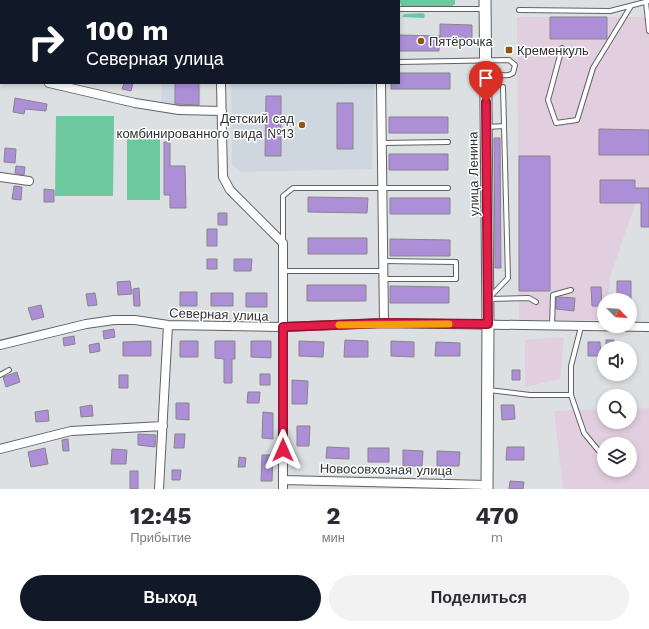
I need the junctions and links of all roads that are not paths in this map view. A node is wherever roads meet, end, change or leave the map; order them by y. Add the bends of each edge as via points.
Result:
1 (648, 2) edge
2 (485, 4) edge
3 (632, 6) junction
4 (400, 9) edge
5 (519, 10) dead end
6 (649, 31) edge
7 (562, 48) dead end
8 (485, 60) junction
9 (400, 62) edge
10 (486, 76) junction
11 (53, 84) edge
12 (221, 84) edge
13 (381, 84) edge
14 (503, 87) dead end
15 (222, 111) junction
16 (504, 126) junction
17 (486, 127) junction
18 (448, 142) dead end
19 (381, 143) junction
20 (0, 177) edge
21 (29, 181) dead end
22 (381, 188) junction
23 (448, 188) dead end
24 (283, 243) junction
25 (383, 261) junction
26 (283, 271) junction
27 (383, 275) junction
28 (571, 290) dead end
29 (488, 299) junction
30 (536, 302) dead end
31 (384, 323) junction
32 (488, 324) junction
33 (168, 325) junction
34 (552, 326) junction
35 (283, 327) junction
36 (581, 327) junction
37 (649, 327) edge
38 (0, 345) edge
39 (9, 370) dead end
40 (0, 375) edge
41 (488, 390) junction
42 (571, 395) junction
43 (163, 426) junction
44 (0, 449) edge
45 (597, 449) edge
46 (283, 480) junction
47 (488, 487) edge
48 (159, 489) edge
49 (283, 489) edge

1 - 3 lane
1 - 6 lane
2 - 4 lane
2 - 8 street, улица Ленина
3 - 5 lane via 610,11
3 - 7 lane via 592,68 577,120 556,123 548,100
8 - 9 lane
8 - 10 street, улица Ленина
8 - 10 lane via 509,60 515,65 509,75
10 - 17 street, улица Ленина
11 - 15 street via 135,103 179,110
12 - 15 street
13 - 19 street
14 - 16 lane
15 - 24 street via 223,177 230,190
16 - 17 lane
16 - 29 lane via 508,278
17 - 29 street, улица Ленина
18 - 19 lane
19 - 22 street
20 - 21 street
22 - 23 lane
22 - 24 lane via 293,188 284,196
22 - 25 street
24 - 26 street
25 - 27 street
25 - 27 lane via 456,262 456,279
26 - 27 lane
26 - 35 street
27 - 31 street
28 - 34 lane via 553,295
29 - 30 lane via 529,298
29 - 32 street, улица Ленина
31 - 32 street, Северная улица
31 - 35 street, Северная улица
32 - 34 street, Северная улица
32 - 41 street, Новосовхозная улица
33 - 35 street, Северная улица
33 - 38 street, Северная улица via 135,320 86,324
33 - 43 street
34 - 36 street, Северная улица
35 - 46 street
36 - 37 street, Северная улица
36 - 42 lane via 571,366
39 - 40 lane
41 - 42 lane via 530,395
41 - 47 street, Новосовхозная улица
42 - 45 lane via 584,433
43 - 44 street via 71,430
43 - 48 street
46 - 47 street, Новосовхозная улица
46 - 49 street

